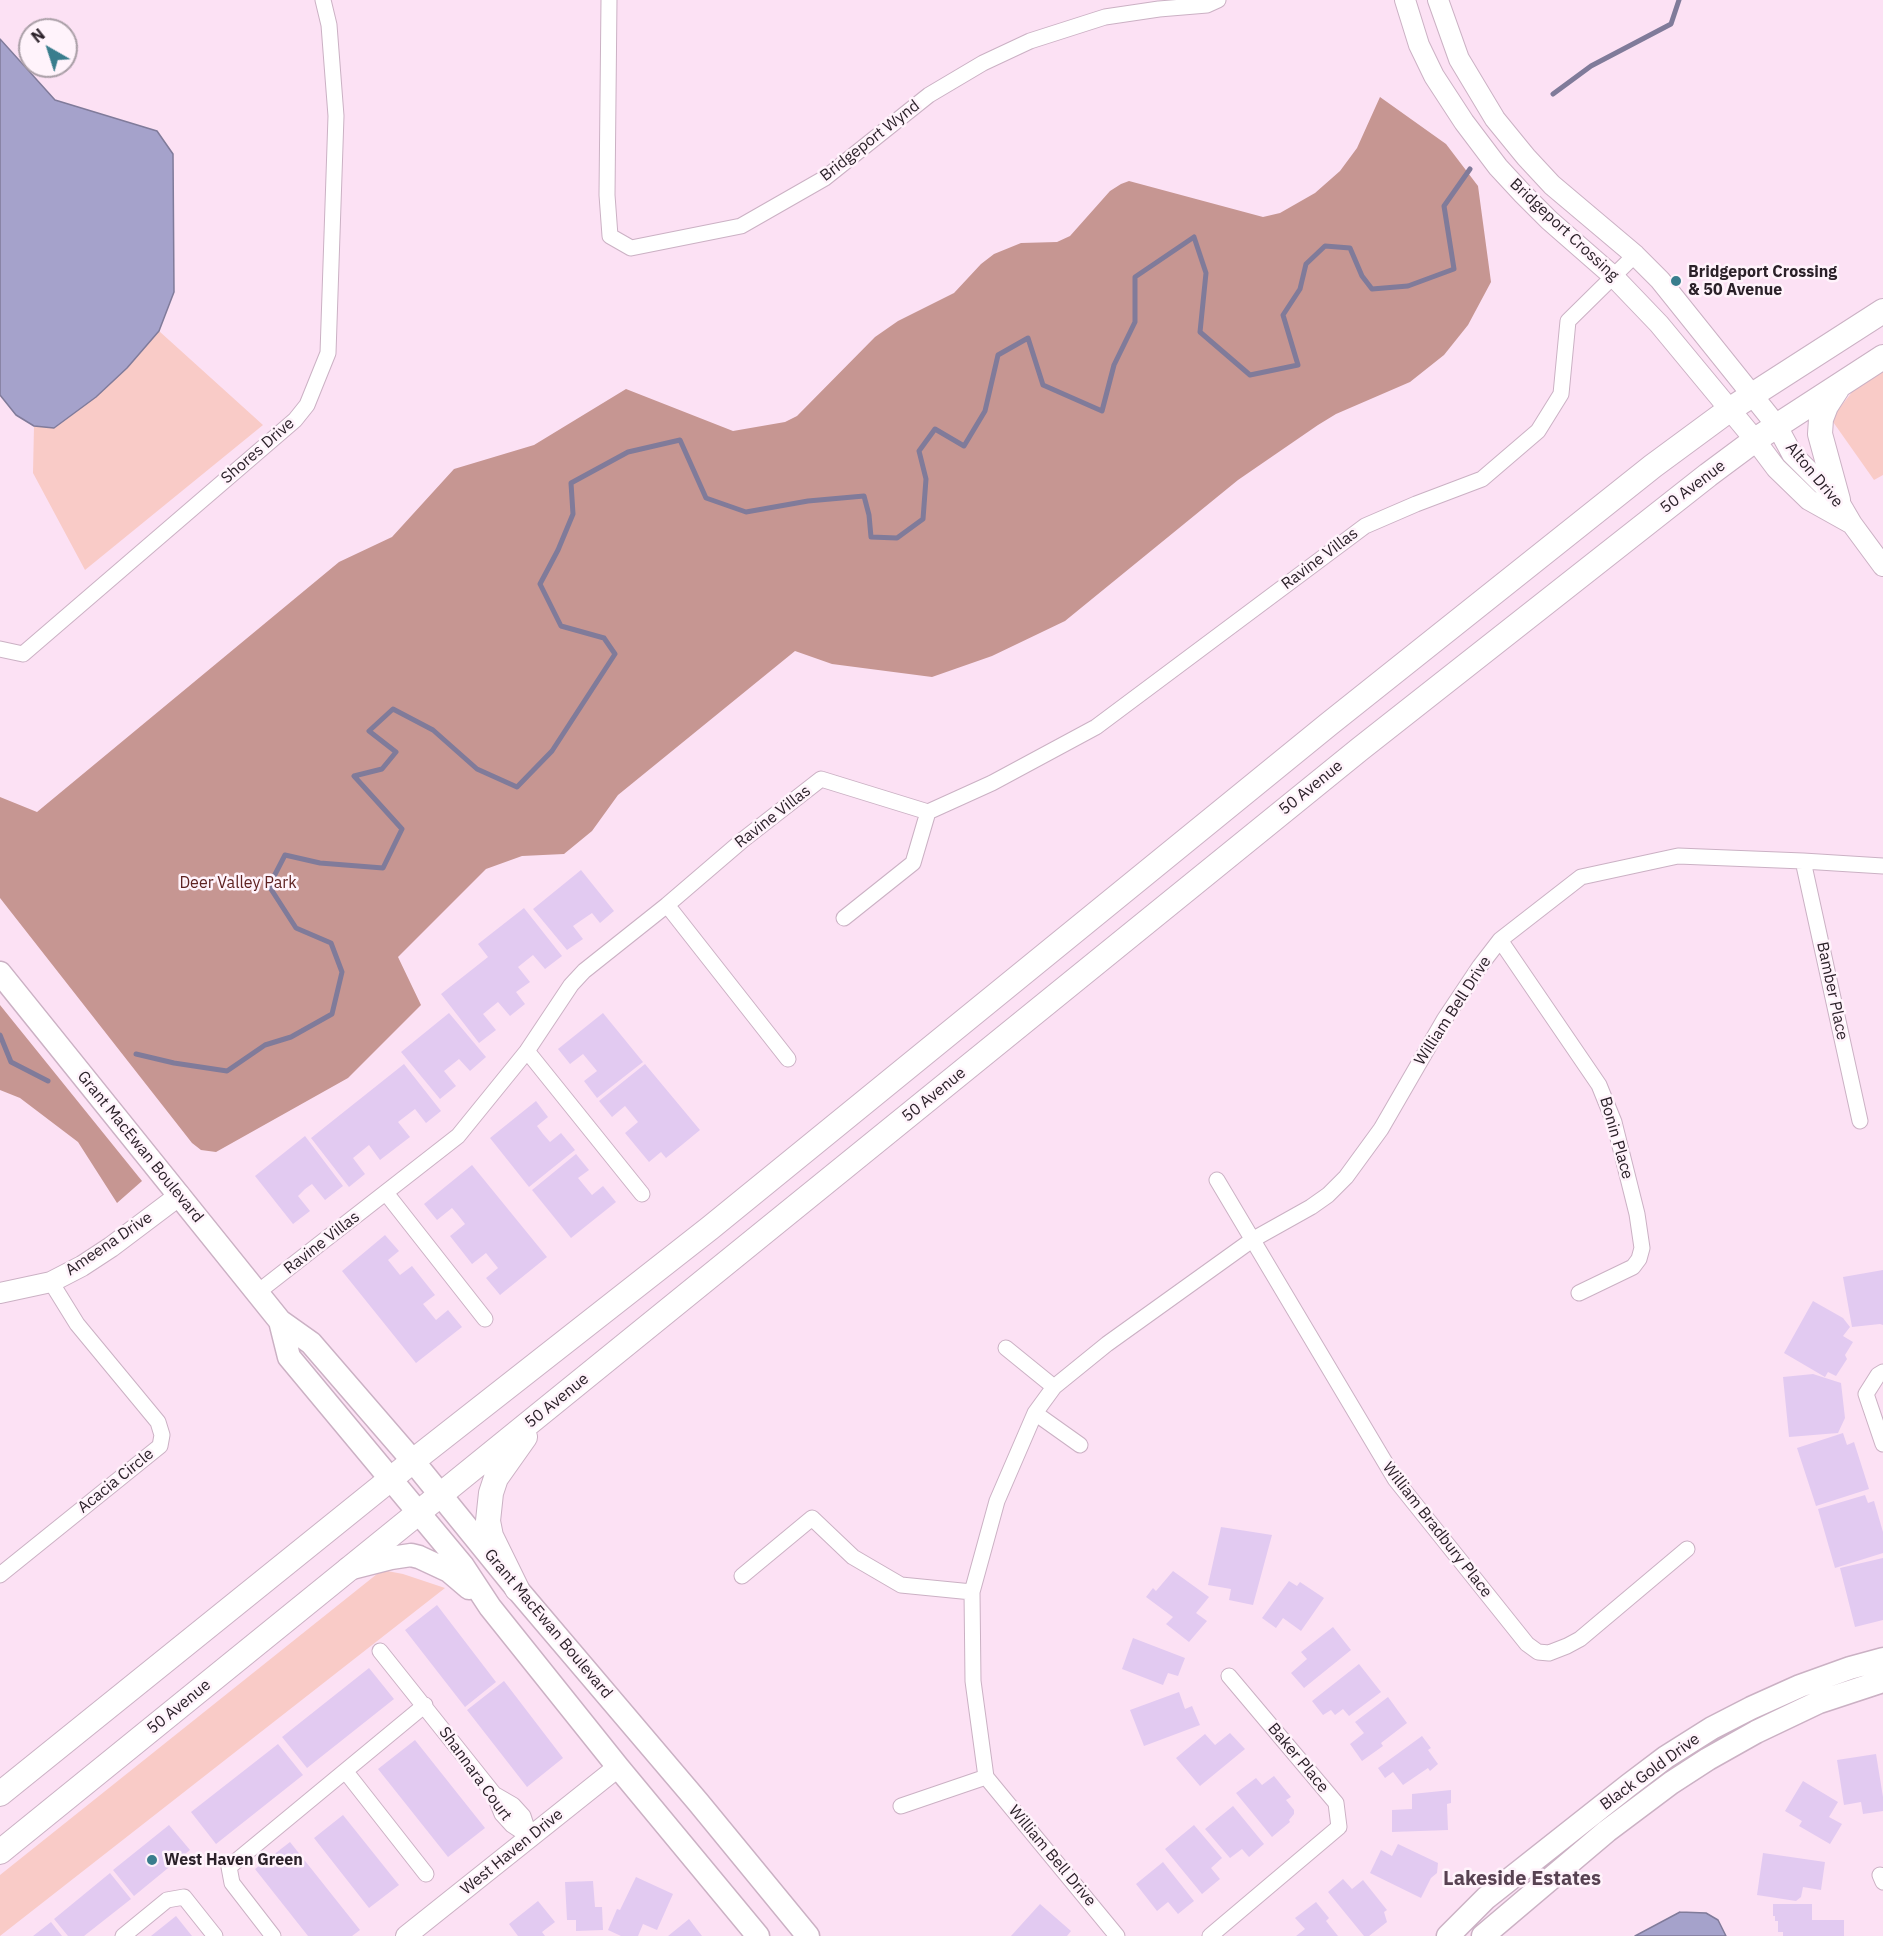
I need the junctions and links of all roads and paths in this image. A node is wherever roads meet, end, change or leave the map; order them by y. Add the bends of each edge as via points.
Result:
1 (323, 0) edge
2 (609, 0) edge
3 (1218, 0) edge
4 (1405, 0) edge
5 (1438, 0) edge
6 (1635, 255) junction
7 (1613, 276) junction
8 (1883, 310) edge
9 (1883, 357) edge
10 (1840, 385) junction
11 (1752, 395) junction
12 (1729, 410) junction
13 (1776, 426) junction
14 (1755, 440) junction
15 (1838, 500) junction
16 (1852, 524) junction
17 (1883, 566) edge
18 (0, 649) edge
19 (928, 812) junction
20 (1803, 861) junction
21 (1883, 866) edge
22 (667, 905) junction
23 (844, 918) dead end
24 (1500, 940) junction
25 (0, 973) edge
26 (527, 1051) junction
27 (788, 1059) dead end
28 (1860, 1121) dead end
29 (1217, 1180) dead end
30 (386, 1193) junction
31 (642, 1194) dead end
32 (180, 1195) junction
33 (1252, 1240) junction
34 (51, 1282) junction
35 (258, 1292) junction
36 (0, 1293) edge
37 (1579, 1293) dead end
38 (485, 1319) dead end
39 (280, 1320) junction
40 (1006, 1348) dead end
41 (1883, 1372) edge
42 (1054, 1387) junction
43 (547, 1408) junction
44 (1035, 1413) junction
45 (1080, 1444) dead end
46 (1883, 1444) edge
47 (413, 1461) junction
48 (391, 1480) junction
49 (440, 1494) junction
50 (418, 1512) junction
51 (1687, 1549) dead end
52 (346, 1570) junction
53 (0, 1575) edge
54 (742, 1576) dead end
55 (517, 1589) junction
56 (972, 1592) junction
57 (490, 1607) junction
58 (380, 1651) dead end
59 (1883, 1659) edge
60 (1229, 1676) dead end
61 (1883, 1681) edge
62 (425, 1705) junction
63 (618, 1767) junction
64 (346, 1772) junction
65 (986, 1777) junction
66 (0, 1794) edge
67 (901, 1806) dead end
68 (530, 1837) junction
69 (0, 1852) edge
70 (426, 1874) dead end
71 (123, 1936) edge
72 (215, 1936) edge
73 (273, 1936) edge
74 (406, 1936) edge
75 (758, 1936) edge
76 (808, 1936) edge
77 (1117, 1936) edge
78 (1210, 1936) edge
79 (1448, 1936) edge
80 (1483, 1936) edge

1 - 18 street, Shores Drive via 329,25 336,116 328,353 307,405 295,420 23,654
2 - 3 street, Bridgeport Wynd via 610,236 631,248 741,226 825,178 929,94 1030,41 1105,17 1207,5
4 - 7 street, Bridgeport Crossing via 1419,45 1464,122 1523,194
5 - 6 street, Bridgeport Crossing via 1459,59 1495,119 1552,185
6 - 7 street, Ravine Villas
6 - 11 street, Bridgeport Crossing via 1660,280
7 - 12 street, Bridgeport Crossing via 1659,324
7 - 19 street, Ravine Villas via 1568,321 1561,394 1538,431 1482,480 1365,526 1096,726 992,783
8 - 11 main road
9 - 10 main road, 50 Avenue
10 - 13 main road, 50 Avenue
10 - 15 main road via 1826,406 1820,434
11 - 12 main road
11 - 13 street, Bridgeport Crossing
12 - 14 street, Bridgeport Crossing
12 - 47 main road via 1499,588 710,1228
13 - 14 main road, 50 Avenue
13 - 15 street, Alton Drive via 1792,453
14 - 16 street, Alton Drive via 1776,468 1809,500
14 - 43 main road, 50 Avenue via 1360,749
15 - 16 street, Alton Drive
16 - 17 street, Alton Drive
19 - 22 street, Ravine Villas via 821,779
19 - 23 street via 913,863
20 - 21 street, William Bell Drive
20 - 24 street, William Bell Drive via 1678,856 1581,877
20 - 28 street, Bamber Place
22 - 26 street, Ravine Villas via 584,971
22 - 27 street
24 - 33 street, William Bell Drive via 1463,989 1381,1129 1346,1177 1311,1207
24 - 37 street, Bonin Place via 1599,1085 1614,1122 1637,1214 1642,1248 1639,1259 1633,1267
25 - 32 main road, Grant MacEwan Boulevard
26 - 30 street, Ravine Villas via 458,1136
26 - 31 street
29 - 33 street
30 - 35 street, Ravine Villas
30 - 38 street
32 - 34 street, Ameena Drive via 111,1247
32 - 35 main road, Grant MacEwan Boulevard
33 - 42 street, William Bell Drive
33 - 51 street, William Bradbury Place via 1395,1479 1527,1644 1538,1652 1549,1653 1580,1639
34 - 36 street, Ameena Drive
34 - 53 street, Acacia Circle via 77,1324 158,1422 162,1435 160,1446
35 - 39 main road, Grant MacEwan Boulevard
39 - 47 main road, Grant MacEwan Boulevard via 311,1343
39 - 48 main road, Grant MacEwan Boulevard via 289,1357
40 - 42 street
41 - 46 street via 1866,1394
42 - 44 street, William Bell Drive
43 - 49 main road, 50 Avenue
43 - 55 main road via 504,1465 491,1493 491,1536
44 - 45 street
44 - 56 street, William Bell Drive via 997,1501
47 - 48 main road
47 - 49 main road, Grant MacEwan Boulevard
48 - 50 main road, Grant MacEwan Boulevard
48 - 66 main road
49 - 50 main road, 50 Avenue
49 - 55 main road, Grant MacEwan Boulevard
50 - 52 main road, 50 Avenue
50 - 57 main road, Grant MacEwan Boulevard via 463,1566
52 - 57 main road via 391,1558 419,1557 449,1571
52 - 69 main road, 50 Avenue
54 - 56 street via 812,1518 853,1557 901,1585
55 - 76 main road, Grant MacEwan Boulevard
56 - 65 street, William Bell Drive via 973,1681
57 - 63 main road, Grant MacEwan Boulevard
58 - 62 street, Shannara Court
59 - 79 main road, Black Gold Drive via 1800,1686 1694,1740 1629,1785 1486,1898
60 - 78 street, Baker Place via 1336,1803 1339,1827
61 - 80 main road, Black Gold Drive via 1819,1702 1708,1759 1607,1831
62 - 64 street
62 - 68 street, Shannara Court via 494,1794 523,1816
63 - 68 street, West Haven Drive
63 - 75 main road, Grant MacEwan Boulevard
64 - 70 street
64 - 73 street via 230,1867 232,1883
65 - 67 street
65 - 77 street, William Bell Drive
68 - 74 street, West Haven Drive
71 - 72 street via 167,1900 184,1897

